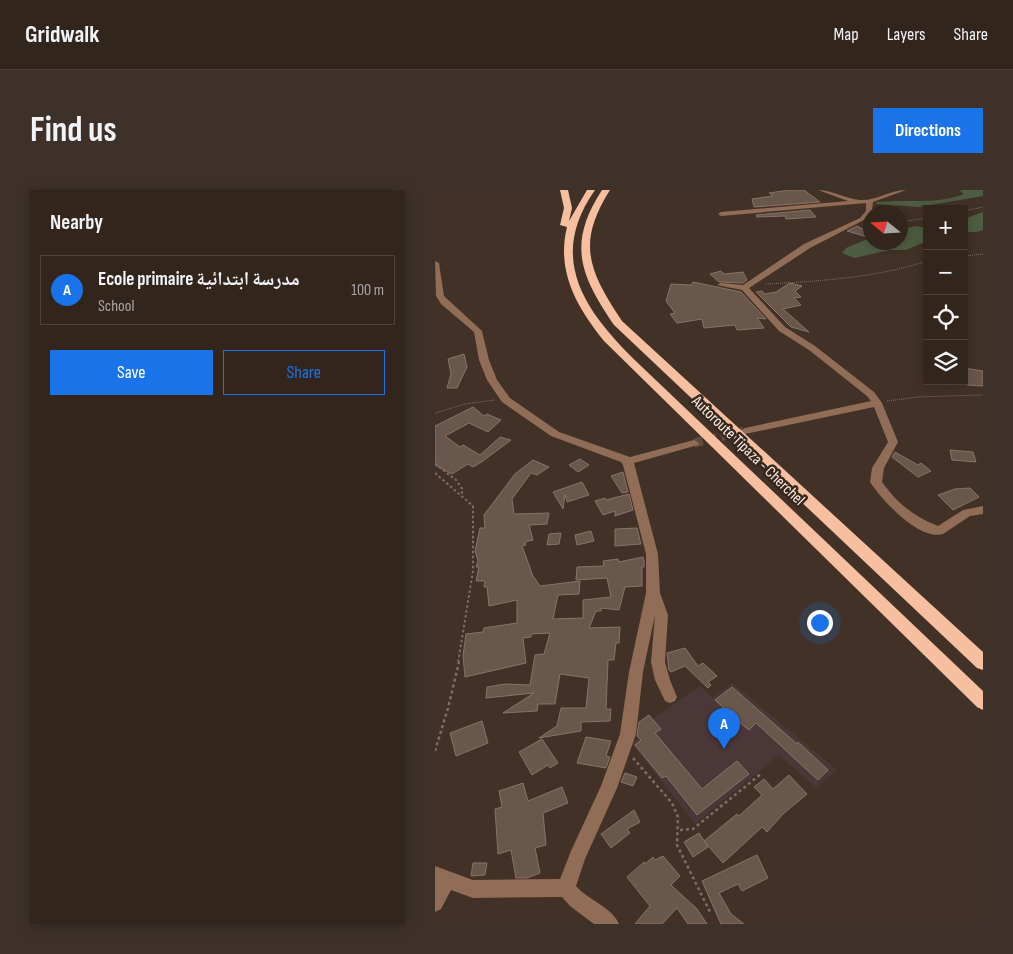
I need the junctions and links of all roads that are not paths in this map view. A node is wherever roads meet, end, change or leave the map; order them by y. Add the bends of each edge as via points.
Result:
1 (564, 190) edge
2 (591, 190) edge
3 (606, 190) edge
4 (821, 190) edge
5 (903, 190) edge
6 (870, 201) junction
7 (857, 202) junction
8 (721, 214) dead end
9 (567, 239) junction
10 (435, 263) edge
11 (721, 285) dead end
12 (744, 288) junction
13 (877, 403) junction
14 (745, 431) tunnel mouth
15 (694, 443) tunnel mouth
16 (627, 462) junction
17 (983, 510) edge
18 (653, 593) junction
19 (983, 663) edge
20 (670, 697) dead end
21 (983, 702) edge
22 (440, 878) edge
23 (566, 888) junction
24 (435, 903) edge
25 (610, 924) edge

1 - 9 highway via 568,201
2 - 9 highway, Autoroute Tipaza - Cherchel via 579,206
3 - 19 highway, Autoroute Tipaza - Cherchel via 589,220 585,254 592,280 618,323
4 - 7 street
5 - 6 street
6 - 7 street
6 - 12 street via 869,211 862,219 807,246
7 - 8 street
9 - 21 highway, Autoroute Tipaza - Cherchel via 569,270 576,290 604,334
10 - 16 street via 440,296 478,331 484,360 505,399 555,434
11 - 12 street
12 - 13 street via 782,328 871,394
13 - 14 street
13 - 17 street via 893,442 878,468 876,482 889,502 922,525 939,531 967,513
15 - 16 street
16 - 18 street via 651,554
18 - 20 street via 662,609 659,663
18 - 23 street via 636,672 628,734
22 - 23 street via 473,889
22 - 24 street
23 - 25 street via 576,900

